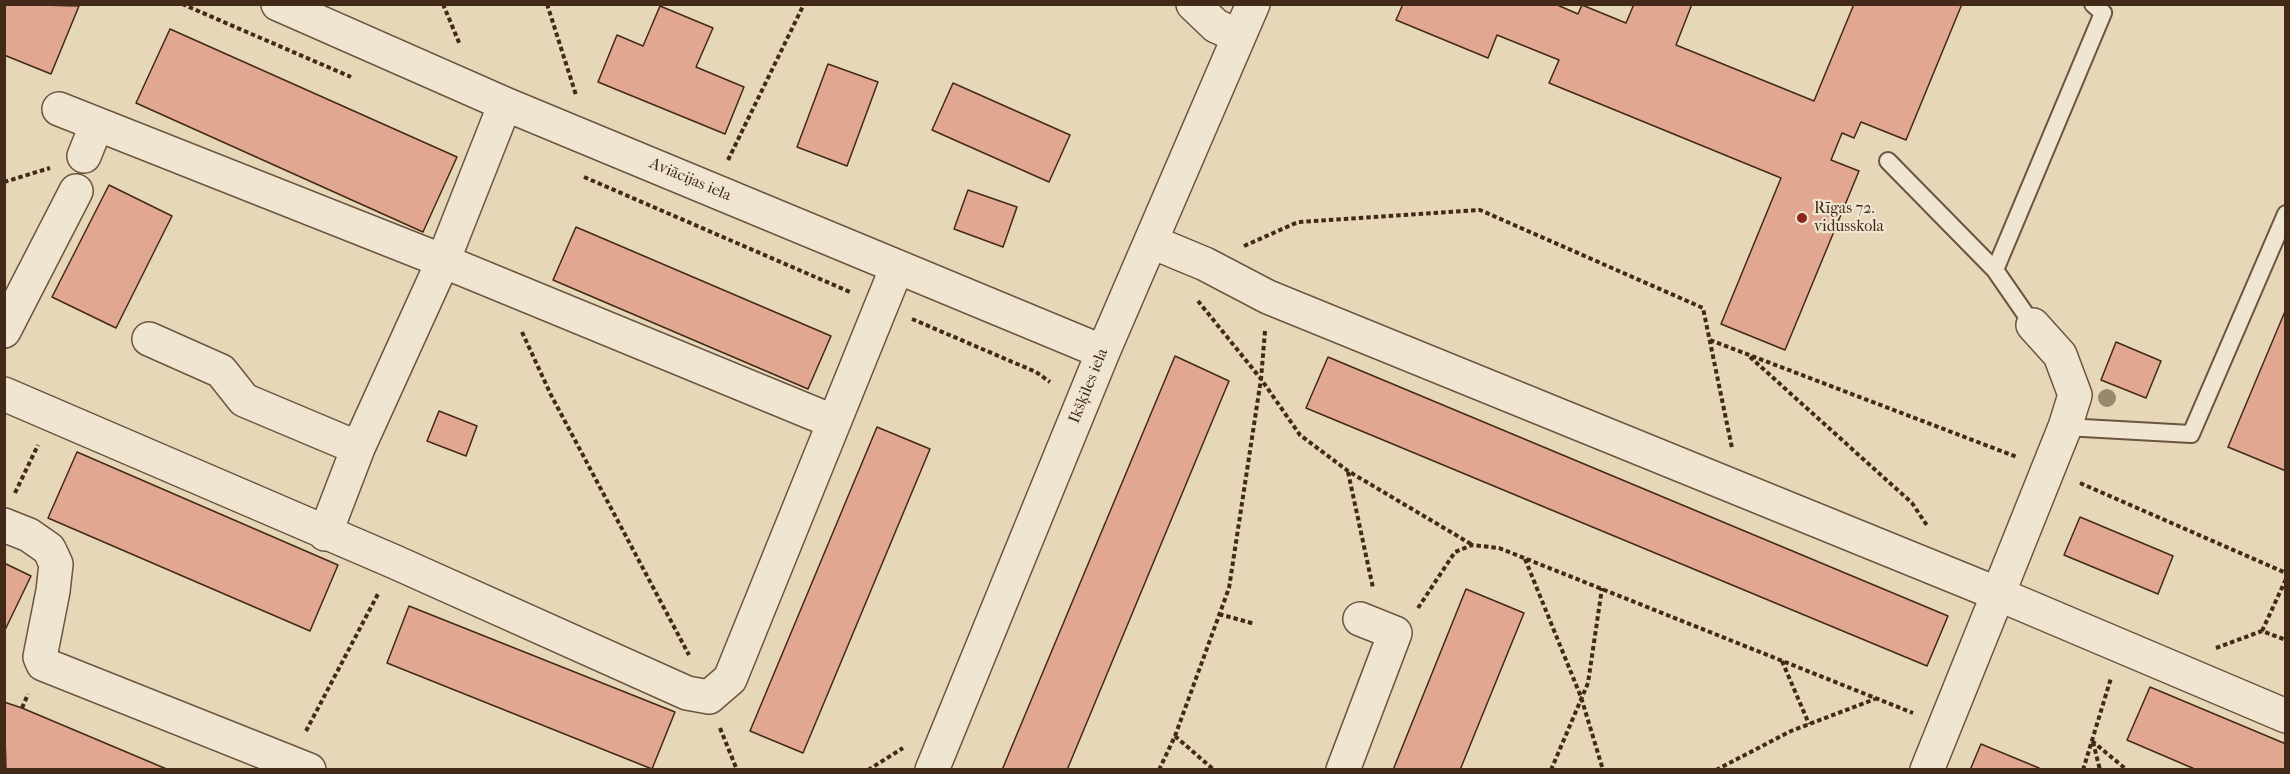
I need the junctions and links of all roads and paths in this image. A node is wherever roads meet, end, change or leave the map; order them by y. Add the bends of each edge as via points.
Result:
1 (182, 4) edge
2 (278, 4) edge
3 (442, 4) edge
4 (548, 4) edge
5 (804, 4) edge
6 (1193, 4) edge
7 (1253, 4) edge
8 (2100, 7) edge
9 (1239, 36) junction
10 (461, 47) dead end
11 (353, 78) dead end
12 (505, 104) junction
13 (579, 104) dead end
14 (59, 109) dead end
15 (97, 124) junction
16 (84, 156) dead end
17 (1888, 161) dead end
18 (726, 164) dead end
19 (578, 175) dead end
20 (76, 191) dead end
21 (2286, 214) edge
22 (1152, 242) junction
23 (443, 261) junction
24 (1205, 264) junction
25 (897, 267) junction
26 (1995, 270) junction
27 (500, 286) junction
28 (1268, 297) junction
29 (1196, 299) dead end
30 (882, 306) junction
31 (2033, 325) joint
32 (4, 331) edge
33 (149, 339) dead end
34 (1710, 340) junction
35 (1103, 352) junction
36 (1746, 353) junction
37 (1262, 378) junction
38 (1050, 382) dead end
39 (4, 394) edge
40 (52, 415) junction
41 (832, 421) junction
42 (2065, 428) junction
43 (358, 448) junction
44 (2049, 469) junction
45 (1348, 471) junction
46 (1740, 487) junction
47 (9, 510) edge
48 (1931, 532) dead end
49 (325, 534) junction
50 (1472, 545) junction
51 (1525, 558) junction
52 (395, 562) junction
53 (2286, 573) edge
54 (2286, 579) edge
55 (1602, 588) junction
56 (1998, 594) junction
57 (1219, 614) junction
58 (1255, 624) dead end
59 (1375, 625) junction
60 (2262, 631) junction
61 (2286, 640) edge
62 (2120, 645) junction
63 (1782, 661) junction
64 (2168, 666) junction
65 (709, 697) junction
66 (1581, 698) junction
67 (1875, 699) junction
68 (2286, 716) edge
69 (1809, 724) junction
70 (1945, 725) junction
71 (1175, 736) junction
72 (2092, 741) junction
73 (911, 743) dead end
74 (299, 765) edge
75 (737, 770) edge
76 (868, 770) edge
77 (932, 770) edge
78 (1159, 770) edge
79 (1214, 770) edge
80 (1343, 770) edge
81 (1551, 770) edge
82 (1603, 770) edge
83 (1716, 770) edge
84 (1927, 770) edge
85 (2083, 770) edge
86 (2100, 770) edge
87 (2127, 770) edge

1 - 11 path
2 - 12 street, Aviācijas iela
3 - 10 path
4 - 13 path
5 - 18 path
6 - 9 street via 1216,26
7 - 9 street, Ikšķiles iela
8 - 26 lane
9 - 22 street, Ikšķiles iela
12 - 23 street
12 - 25 street, Aviācijas iela
14 - 15 street
15 - 16 street
15 - 23 street
17 - 26 lane
19 - 30 path
20 - 32 street
21 - 42 lane via 2191,434
22 - 24 street
22 - 35 street, Ikšķiles iela
23 - 27 street
23 - 43 street
24 - 28 street
24 - 34 path via 1298,222 1480,210 1703,308
25 - 30 street
25 - 35 street, Aviācijas iela
26 - 31 lane
27 - 41 street
27 - 65 path via 551,395
28 - 37 path
28 - 46 street
29 - 37 path
30 - 38 path via 1036,372
30 - 41 street
31 - 42 street via 2060,356 2075,395
33 - 43 street via 221,371 244,400
34 - 36 path
34 - 46 path
35 - 77 street, Ikšķiles iela
36 - 44 path
36 - 48 path via 1912,503
37 - 45 path via 1300,435
37 - 57 path via 1229,588
39 - 40 street
40 - 47 path
40 - 49 street
41 - 65 street via 730,679
42 - 44 street
43 - 49 street
44 - 53 path
44 - 56 street
45 - 50 path
45 - 59 path via 1376,603
46 - 56 street
47 - 74 street via 29,535 49,549 56,564 40,657 43,664
49 - 52 street
50 - 51 path via 1499,548
50 - 59 path via 1455,552 1423,603
51 - 55 path
51 - 66 path
52 - 65 street via 687,693
52 - 74 path
54 - 60 path
55 - 63 path
55 - 66 path via 1588,683
56 - 62 street
56 - 70 street
57 - 58 path
57 - 71 path
59 - 80 street
60 - 61 path
60 - 64 path
62 - 64 street
62 - 72 path
63 - 67 path
63 - 69 path
64 - 68 street
65 - 75 path
66 - 81 path
66 - 82 path
67 - 69 path
67 - 70 path
69 - 83 path
70 - 84 street
71 - 78 path
71 - 79 path
72 - 85 path
72 - 86 path
72 - 87 path
73 - 76 path

